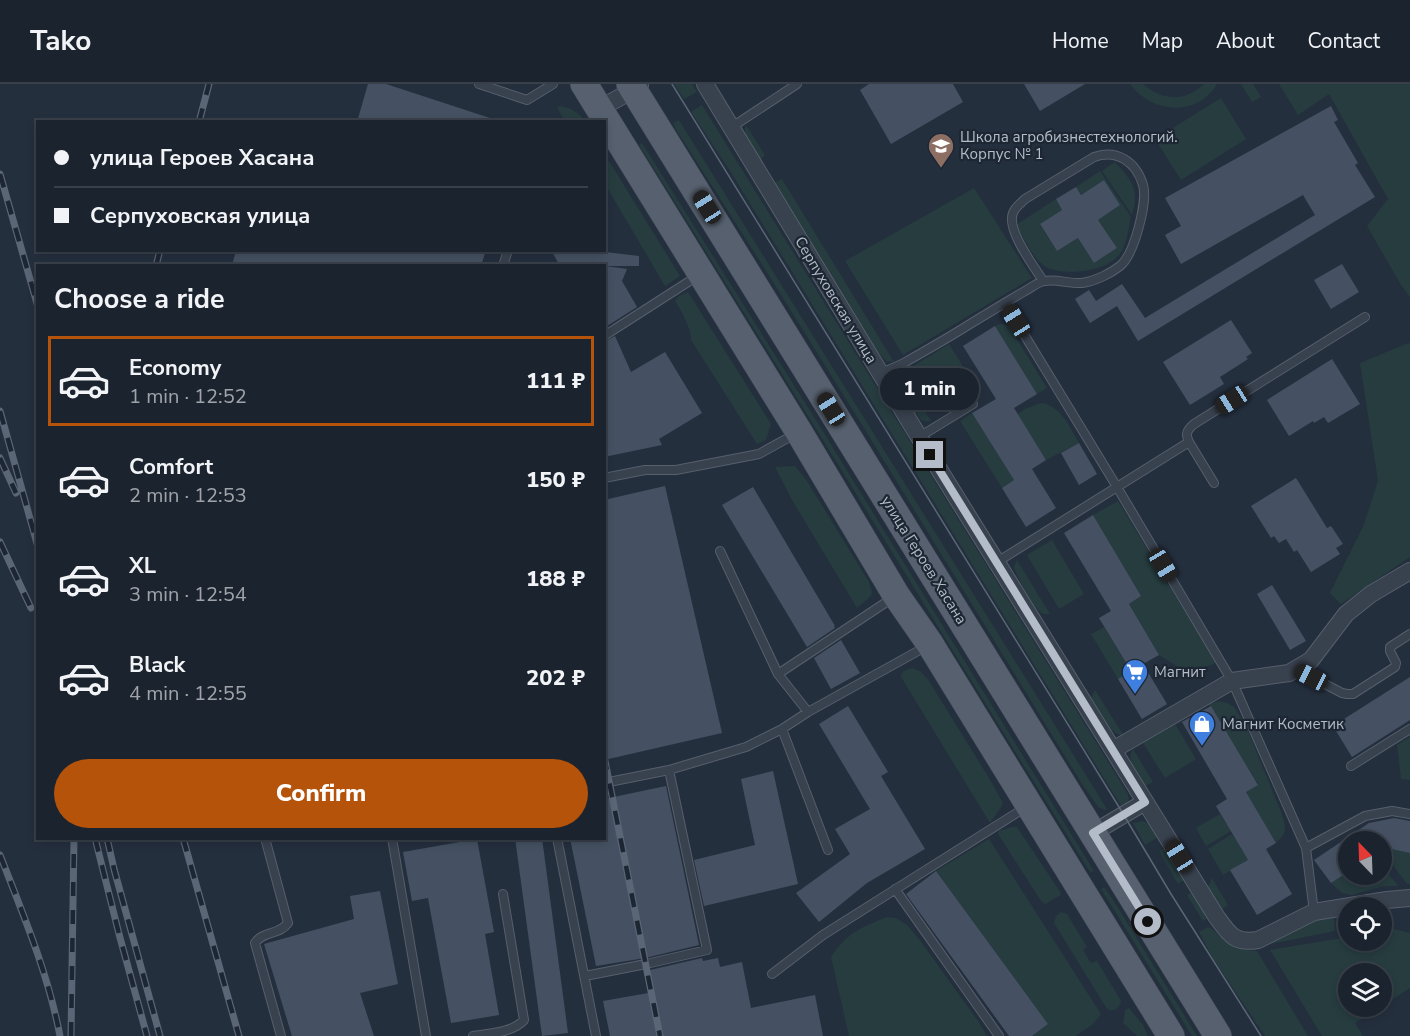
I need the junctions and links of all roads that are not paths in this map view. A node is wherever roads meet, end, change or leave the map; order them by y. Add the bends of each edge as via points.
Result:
1 (479, 84) edge
2 (553, 84) edge
3 (584, 84) edge
4 (705, 84) edge
5 (797, 84) edge
6 (636, 86) edge
7 (599, 109) junction
8 (606, 120) edge
9 (606, 120) edge
10 (732, 127) junction
11 (701, 273) junction
12 (1043, 280) junction
13 (1005, 303) junction
14 (1365, 317) dead end
15 (606, 335) edge
16 (881, 373) junction
17 (973, 404) dead end
18 (799, 432) junction
19 (919, 437) junction
20 (1189, 442) junction
21 (606, 478) edge
22 (1214, 483) dead end
23 (1117, 487) junction
24 (720, 551) dead end
25 (997, 562) junction
26 (1410, 572) edge
27 (896, 595) junction
28 (1410, 634) edge
29 (930, 644) junction
30 (1296, 669) junction
31 (778, 675) junction
32 (1232, 681) junction
33 (808, 712) junction
34 (782, 729) junction
35 (1410, 729) edge
36 (1113, 750) junction
37 (1351, 766) dead end
38 (669, 770) junction
39 (606, 783) edge
40 (1145, 802) junction
41 (1029, 806) junction
42 (1410, 814) edge
43 (1093, 833) junction
44 (266, 840) edge
45 (392, 840) edge
46 (557, 840) edge
47 (1306, 848) junction
48 (828, 850) dead end
49 (895, 889) junction
50 (503, 894) dead end
51 (1410, 898) edge
52 (1314, 912) junction
53 (772, 974) dead end
54 (585, 976) junction
55 (280, 1036) edge
56 (426, 1036) edge
57 (472, 1036) edge
58 (596, 1036) edge
59 (999, 1036) edge
60 (1171, 1036) edge
61 (1218, 1036) edge

1 - 2 lane via 527,100
3 - 7 main road
4 - 10 street, Серпуховская улица
5 - 10 lane
6 - 7 street
6 - 43 main road, улица Героев Хасана
7 - 8 main road
9 - 11 main road
10 - 16 street, Серпуховская улица
11 - 15 lane
11 - 18 main road
12 - 12 lane via 1082,283 1108,274 1125,261 1135,240 1144,191 1135,169 1125,159 1111,154 1094,157 1017,206 1012,214 1012,228
12 - 13 lane
13 - 16 lane
13 - 23 lane
14 - 20 lane via 1194,424 1186,436
16 - 19 street, Серпуховская улица
17 - 19 lane
18 - 21 lane via 759,454 676,470 645,470
18 - 27 main road
19 - 25 street, Серпуховская улица
20 - 22 lane
20 - 23 lane
23 - 25 lane
23 - 32 lane
24 - 31 lane
25 - 36 street, Серпуховская улица
26 - 30 street via 1371,594 1346,614 1311,660
27 - 29 main road
27 - 31 lane
28 - 30 lane via 1390,648 1395,666 1353,694 1342,693
29 - 33 lane
29 - 41 main road
30 - 32 street
31 - 33 lane
32 - 36 street
32 - 47 lane
33 - 34 lane
34 - 38 lane via 746,747
34 - 48 lane
35 - 37 lane
36 - 40 street, Серпуховская улица
38 - 39 lane
38 - 54 lane via 707,950
40 - 43 street
40 - 52 street, Серпуховская улица via 1232,936 1243,941 1258,939
41 - 49 lane
41 - 60 main road
42 - 47 lane via 1392,811 1365,816
43 - 61 main road, улица Героев Хасана
44 - 55 lane via 288,923 255,943
45 - 56 lane
46 - 54 lane
47 - 52 lane
49 - 53 lane via 823,935
49 - 59 lane
50 - 57 lane via 524,1020 509,1030
51 - 52 street, Серпуховская улица
54 - 58 lane

